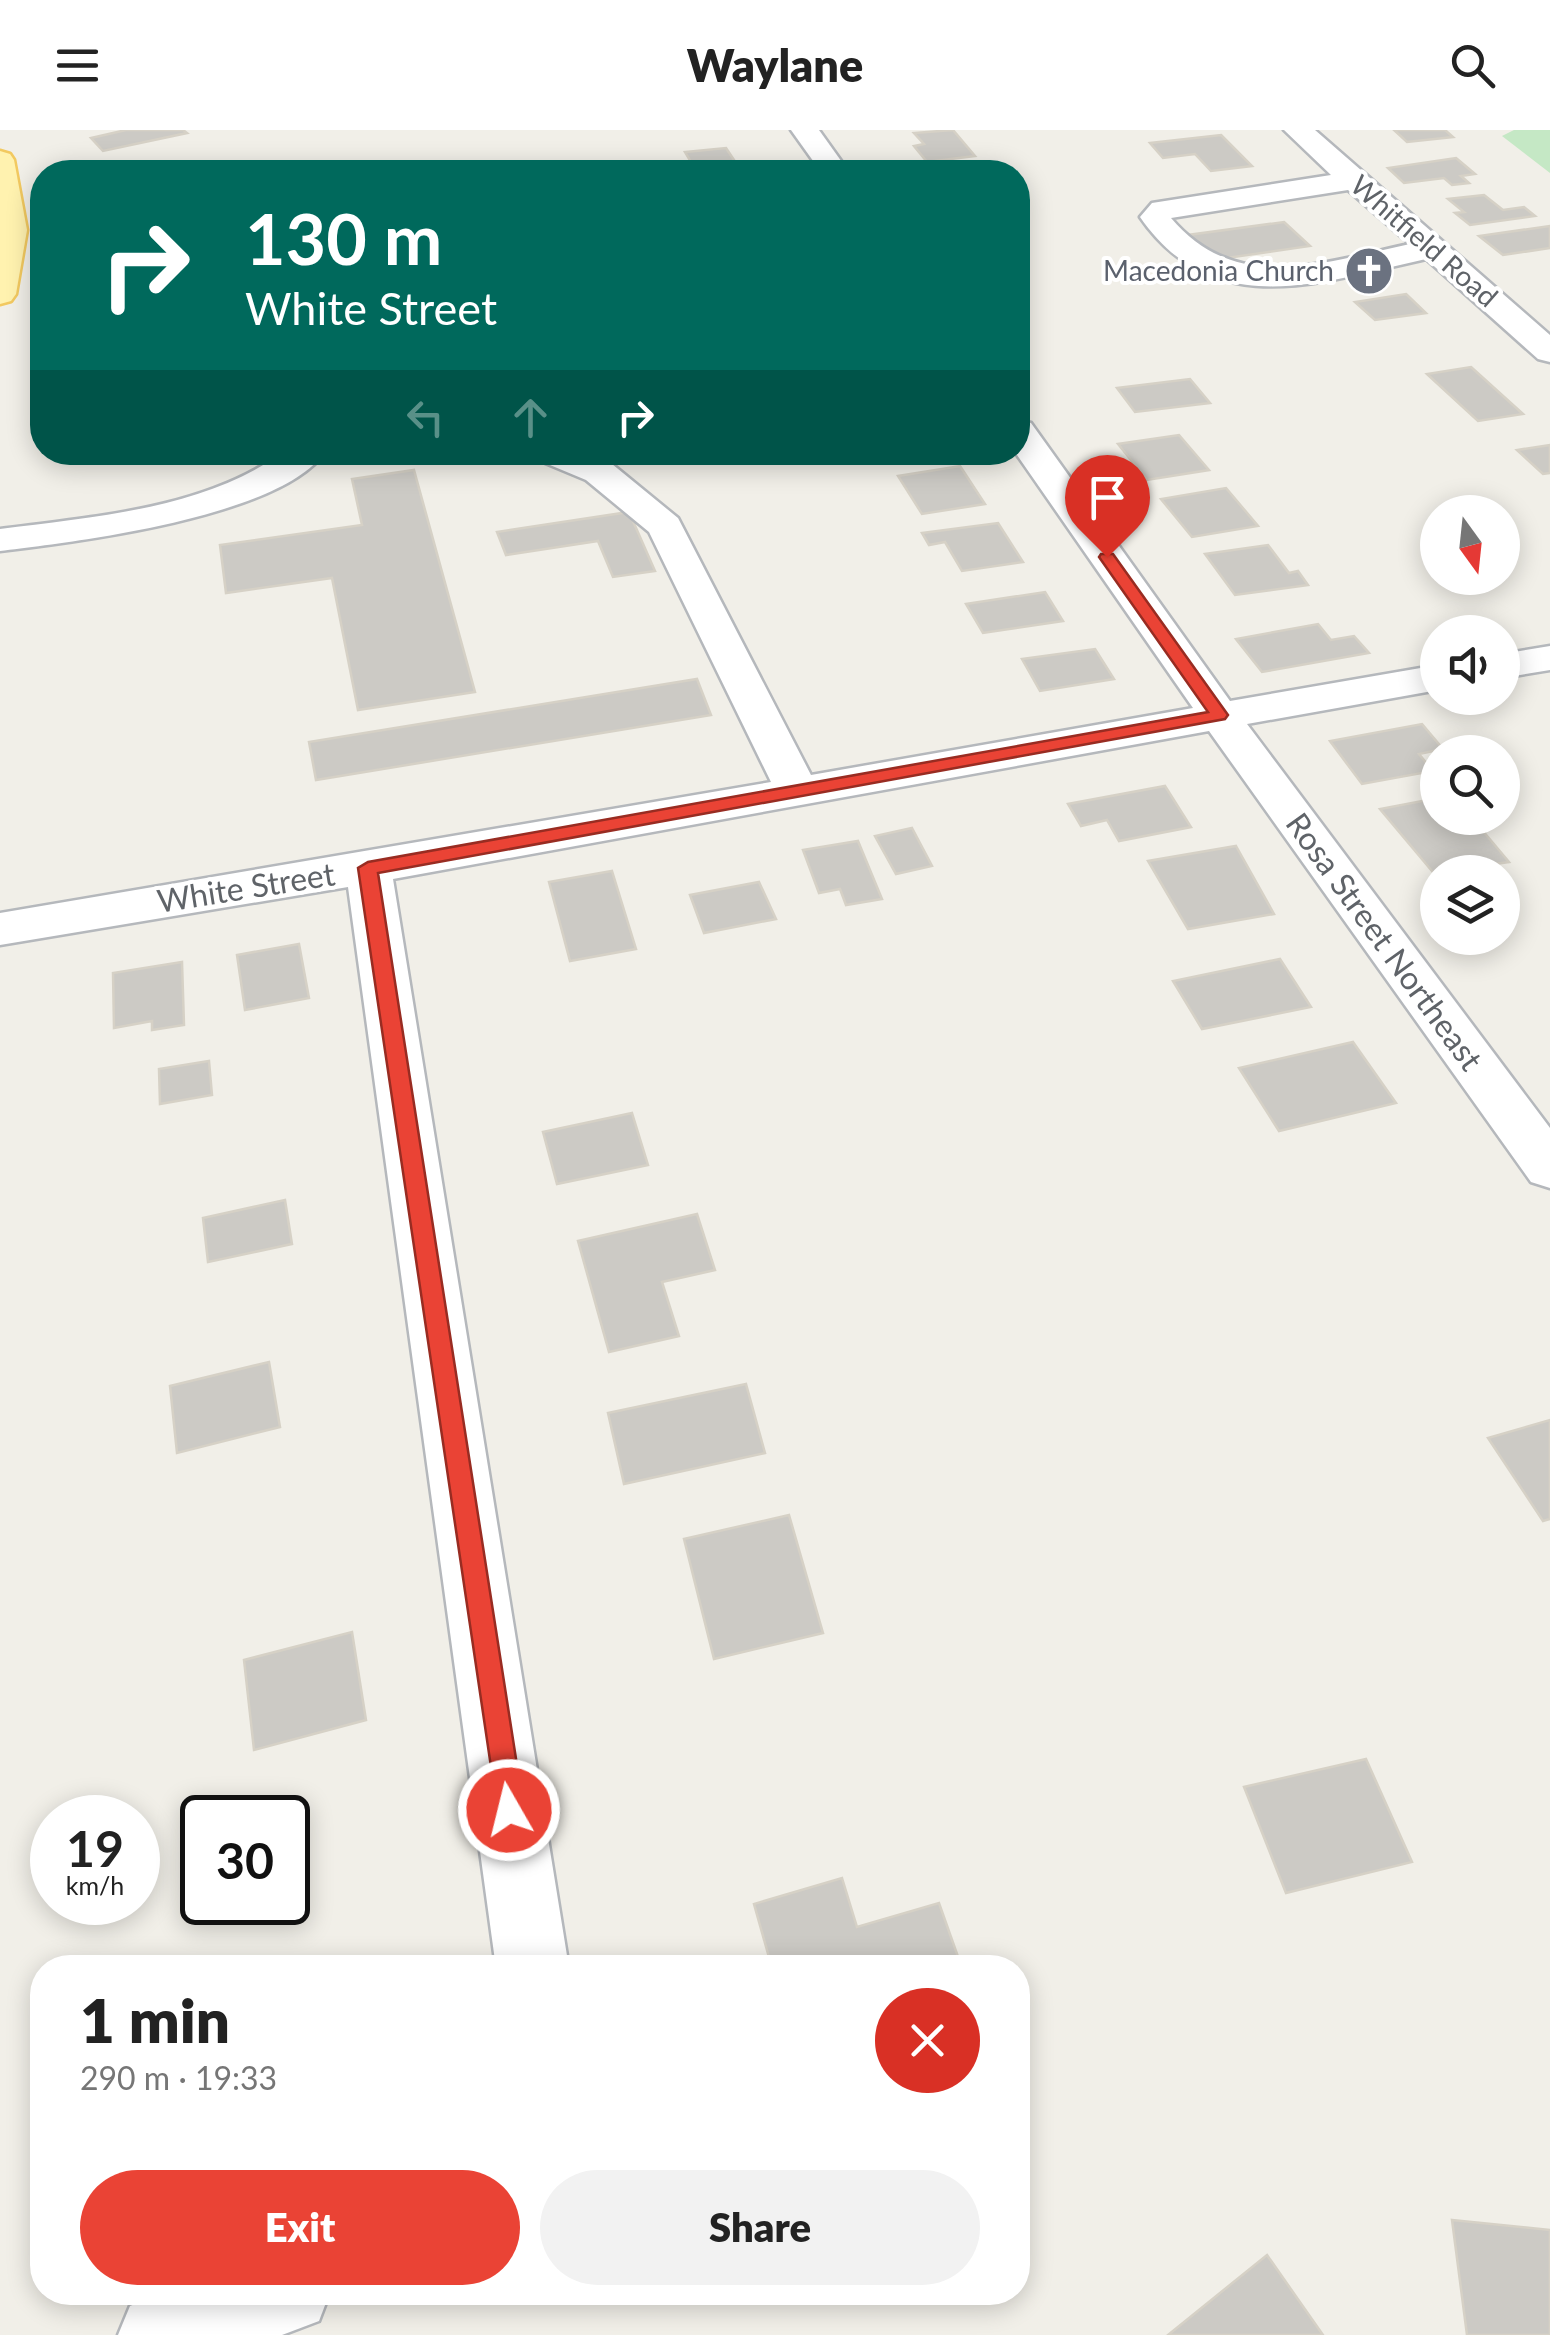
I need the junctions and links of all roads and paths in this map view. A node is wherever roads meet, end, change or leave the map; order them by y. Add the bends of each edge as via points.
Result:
1 (805, 130) edge
2 (1298, 130) edge
3 (0, 160) edge
4 (826, 160) edge
5 (1353, 180) junction
6 (1432, 249) junction
7 (0, 294) edge
8 (1550, 352) edge
9 (1030, 447) edge
10 (290, 465) edge
11 (582, 465) edge
12 (0, 540) edge
13 (1550, 658) edge
14 (1520, 663) edge
15 (1420, 680) edge
16 (1219, 715) junction
17 (797, 791) junction
18 (368, 868) junction
19 (0, 929) edge
20 (1550, 1168) edge
21 (531, 1955) edge
22 (250, 2305) edge
23 (159, 2335) edge

1 - 4 street
2 - 5 street, Whitfield Road
3 - 7 main road via 12,230
5 - 6 street, Whitfield Road
5 - 6 street via 1163,209 1154,216 1206,268 1244,277 1308,274
6 - 8 street, Whitfield Road
9 - 16 street, Rosa Street Northeast
10 - 12 street via 237,493
11 - 17 street via 665,526
13 - 14 street
15 - 16 street, White Street
16 - 17 street, White Street
16 - 20 street, Rosa Street Northeast
17 - 18 street, White Street
18 - 19 street, White Street
18 - 21 street
22 - 23 street

